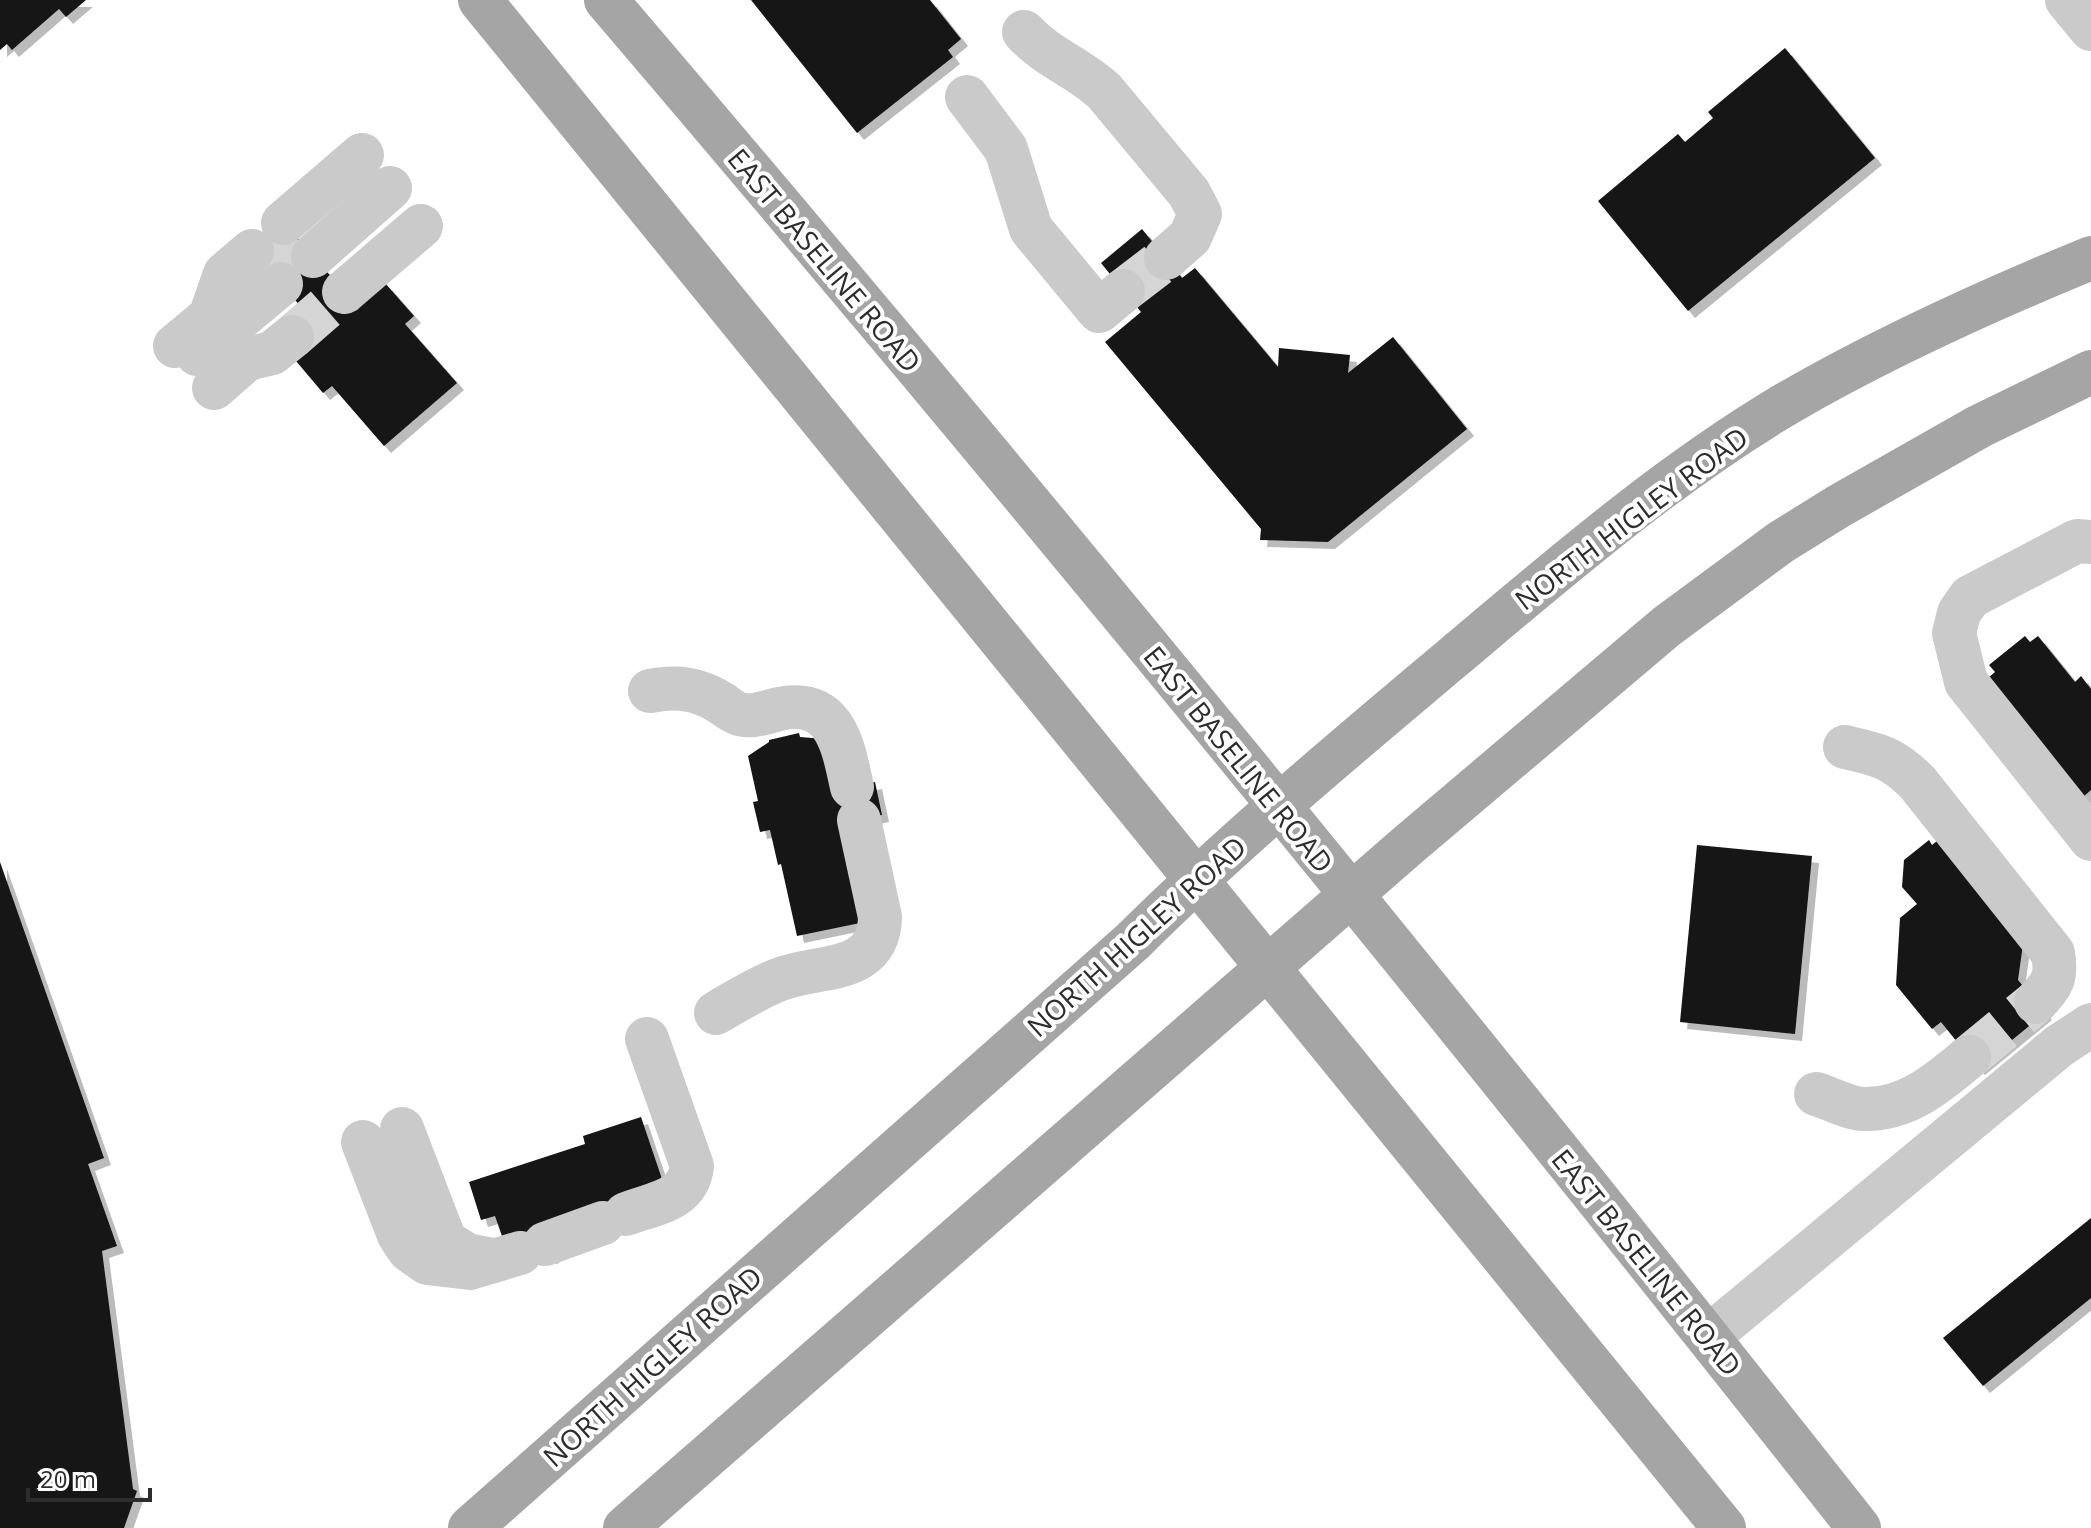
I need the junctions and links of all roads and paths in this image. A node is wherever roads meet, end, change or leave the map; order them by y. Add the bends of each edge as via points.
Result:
1 (480, 0) edge
2 (606, 0) edge
3 (2067, 0) edge
4 (2091, 29) edge
5 (1024, 32) dead end
6 (967, 97) dead end
7 (1166, 258) tunnel mouth
8 (2091, 258) edge
9 (295, 273) junction
10 (1123, 291) tunnel mouth
11 (2091, 372) edge
12 (2091, 542) edge
13 (650, 691) dead end
14 (1845, 747) dead end
15 (1279, 807) junction
16 (2091, 839) edge
17 (1195, 880) junction
18 (1352, 896) junction
19 (1268, 969) junction
20 (2036, 1002) tunnel mouth
21 (716, 1013) dead end
22 (2091, 1025) edge
23 (647, 1039) dead end
24 (1969, 1057) tunnel mouth
25 (1816, 1094) dead end
26 (383, 1136) dead end
27 (1708, 1337) junction
28 (470, 1528) edge
29 (625, 1528) edge
30 (1724, 1528) edge
31 (1859, 1528) edge

1 - 17 main road
2 - 15 main road, EAST BASELINE ROAD
3 - 4 lane
5 - 7 lane via 1040,50 1104,91 1189,193 1200,214 1190,237
6 - 10 lane via 1006,149 1031,229 1099,311
8 - 15 main road, NORTH HIGLEY ROAD via 1913,336 1785,405 1712,452 1623,517
9 - 9 lane via 391,190
9 - 9 lane via 195,369 225,274
11 - 18 main road via 1980,426 1781,542 1667,626
12 - 16 lane via 2077,541 1970,597 1954,633 1966,682
13 - 21 lane via 691,689 738,714 805,708 825,718 843,747 880,917 880,932 871,949 850,963 780,979
14 - 20 lane via 1898,763 2053,953 2054,980
15 - 17 main road, NORTH HIGLEY ROAD
15 - 18 main road, EAST BASELINE ROAD
17 - 19 main road
17 - 28 main road, NORTH HIGLEY ROAD via 1133,941
18 - 19 main road
18 - 27 main road, EAST BASELINE ROAD
19 - 29 main road
19 - 30 main road
22 - 27 lane
23 - 26 lane via 692,1166 690,1181 680,1194 470,1268 427,1263 399,1235
24 - 25 lane via 1928,1091 1904,1102 1862,1109
27 - 31 main road, EAST BASELINE ROAD

